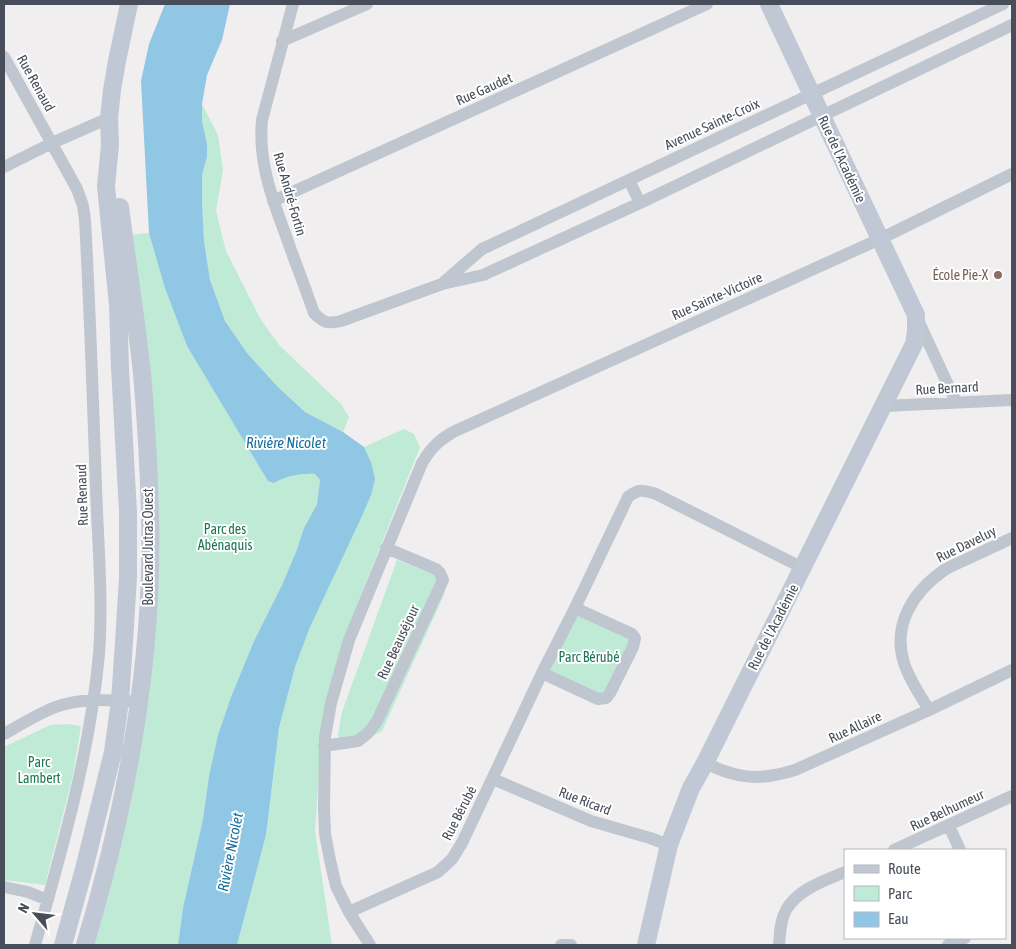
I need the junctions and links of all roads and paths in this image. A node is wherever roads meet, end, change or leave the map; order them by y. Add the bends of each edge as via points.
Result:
1 (129, 4) edge
2 (293, 4) edge
3 (367, 4) edge
4 (707, 4) edge
5 (769, 4) edge
6 (1004, 4) edge
7 (1012, 25) edge
8 (282, 40) junction
9 (4, 57) edge
10 (812, 94) junction
11 (822, 116) junction
12 (109, 118) junction
13 (52, 143) junction
14 (110, 145) junction
15 (4, 167) edge
16 (1012, 174) edge
17 (629, 180) junction
18 (273, 201) junction
19 (640, 203) junction
20 (880, 239) junction
21 (442, 284) junction
22 (916, 315) junction
23 (329, 323) joint
24 (1012, 400) edge
25 (956, 402) junction
26 (884, 406) junction
27 (1012, 538) edge
28 (386, 548) junction
29 (803, 568) junction
30 (575, 608) junction
31 (1012, 670) edge
32 (542, 673) junction
33 (94, 700) junction
34 (120, 701) junction
35 (139, 702) junction
36 (929, 710) junction
37 (4, 734) edge
38 (324, 746) junction
39 (705, 763) junction
40 (493, 779) junction
41 (1012, 796) edge
42 (949, 826) junction
43 (669, 845) junction
44 (896, 849) edge
45 (960, 849) edge
46 (844, 872) edge
47 (4, 887) edge
48 (48, 900) junction
49 (349, 912) junction
50 (963, 939) edge
51 (35, 945) edge
52 (63, 945) edge
53 (85, 945) edge
54 (370, 945) edge
55 (561, 945) edge
56 (571, 945) edge
57 (646, 945) edge
58 (780, 945) edge
59 (948, 945) edge

1 - 12 main road, Boulevard Jutras Ouest
2 - 8 street, Rue André-Fortin
3 - 8 street
4 - 18 street, Rue Gaudet
5 - 10 main road, Rue de l'Académie
6 - 10 street, Avenue Sainte-Croix
7 - 11 street, Avenue Sainte-Croix
8 - 18 street, Rue André-Fortin via 260,138
9 - 13 street, Rue Renaud
10 - 11 main road, Rue de l'Académie
10 - 17 street, Avenue Sainte-Croix
11 - 19 street, Avenue Sainte-Croix
11 - 20 main road, Rue de l'Académie
12 - 13 street
12 - 14 main road, Boulevard Jutras Ouest
13 - 15 street
13 - 33 street, Rue Renaud via 77,189 85,220 101,601
14 - 34 main road, Boulevard Jutras Ouest via 106,186 118,305 128,512 128,577
14 - 35 main road, Boulevard Jutras Ouest via 142,373 147,456 149,582
16 - 20 street, Rue Sainte-Victoire
17 - 19 street
17 - 21 street, Avenue Sainte-Croix via 482,250
18 - 23 street, Rue André-Fortin via 314,313
19 - 21 street, Avenue Sainte-Croix via 483,275
20 - 22 main road, Rue de l'Académie
20 - 28 street, Rue Sainte-Victoire via 453,432 428,452
21 - 23 street, Avenue Sainte-Croix
22 - 25 street, Rue de l'Académie
22 - 26 main road, Rue de l'Académie via 914,344
24 - 25 street, Rue Bernard
25 - 26 street, Rue Bernard
26 - 29 main road, Rue de l'Académie
27 - 36 street, Rue Daveluy via 944,570 915,596 906,613 900,646 909,676
28 - 38 street via 349,640 331,703
28 - 38 street, Rue Beauséjour via 436,569 443,580 377,721 358,741
29 - 30 street, Rue Bérubé via 656,494 635,491 628,497
29 - 39 main road, Rue de l'Académie
30 - 32 street, Rue Bérubé
30 - 32 street via 635,638 610,693 606,698 598,699
31 - 36 street, Rue Allaire
32 - 40 street, Rue Bérubé
33 - 34 street
33 - 37 street via 53,708
33 - 48 street, Rue Renaud via 79,781
34 - 35 street
34 - 52 main road, Boulevard Jutras Ouest via 113,752
35 - 53 main road, Boulevard Jutras Ouest via 121,802
36 - 39 street, Rue Allaire via 814,763 780,775 737,776
38 - 49 street via 325,834 336,886
39 - 43 main road, Rue de l'Académie via 691,788
40 - 43 street, Rue Ricard via 590,821
40 - 49 street, Rue Bérubé via 462,844 438,872
41 - 42 street, Rue Belhumeur
42 - 44 street, Rue Belhumeur
42 - 45 street
43 - 57 main road, Rue de l'Académie
46 - 58 street via 799,894 786,910
47 - 48 street
48 - 51 street, Rue Renaud
49 - 54 street
50 - 59 street
55 - 56 street

